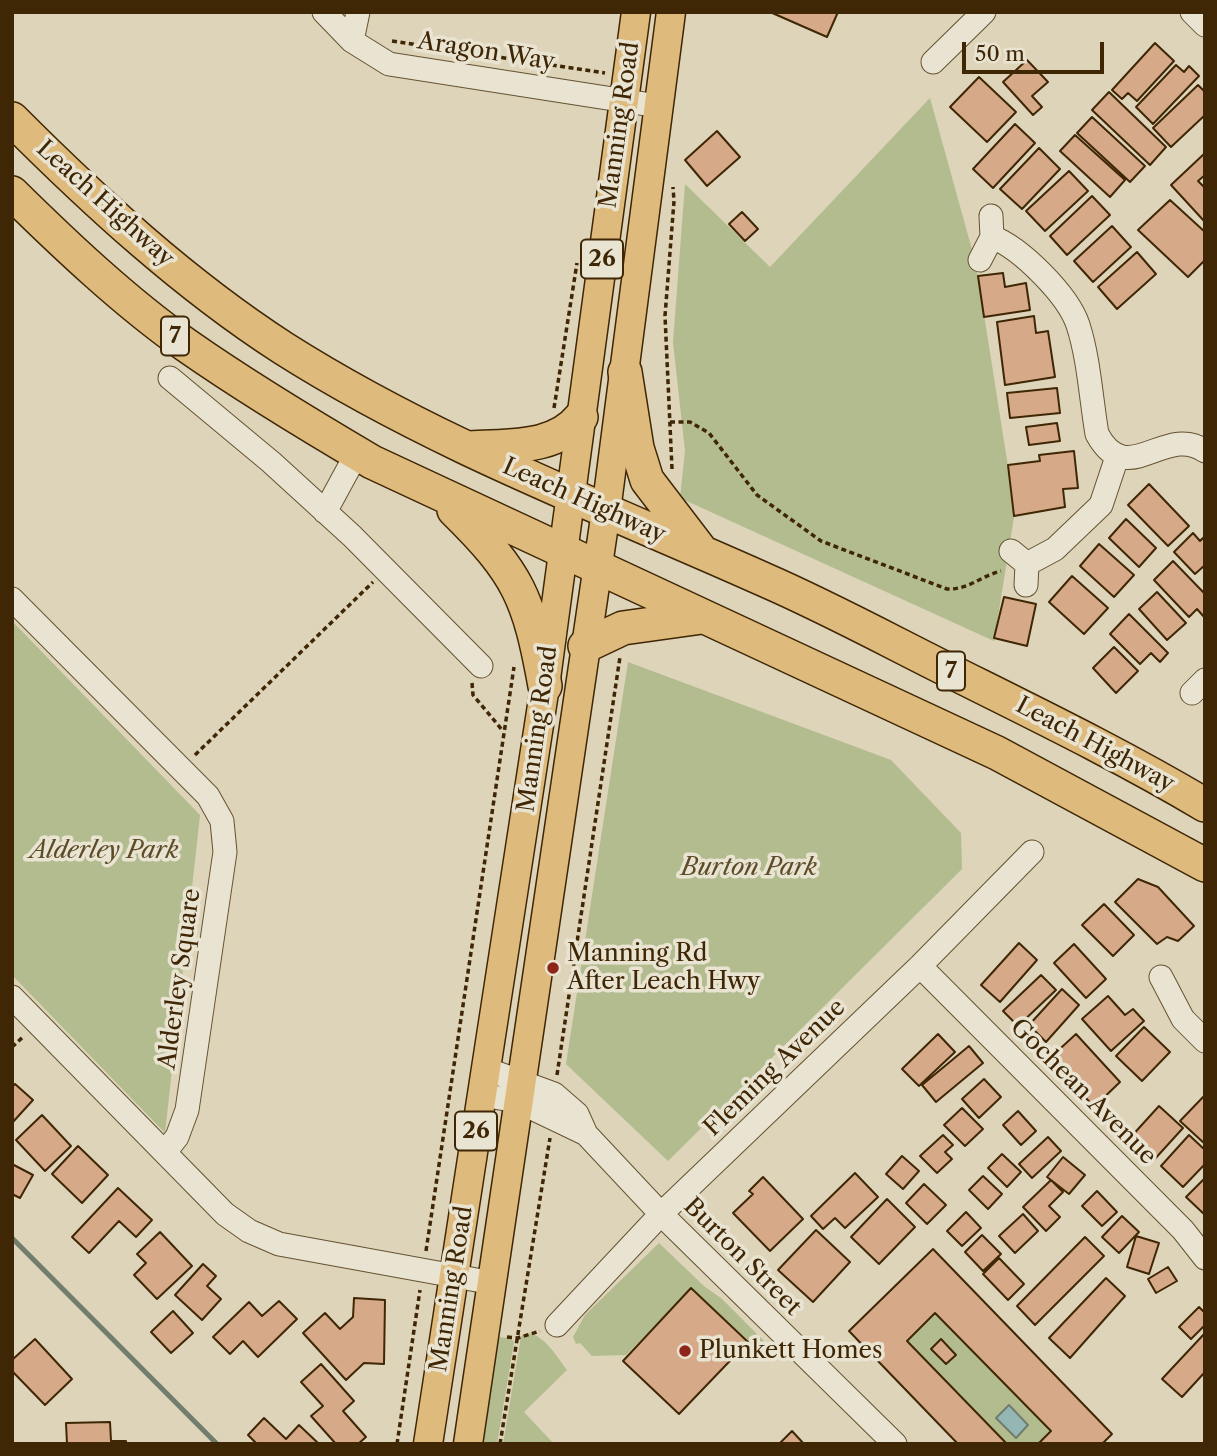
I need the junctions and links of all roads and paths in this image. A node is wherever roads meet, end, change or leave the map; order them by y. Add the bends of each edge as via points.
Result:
1 (324, 12) edge
2 (358, 12) edge
3 (636, 12) edge
4 (671, 12) edge
5 (984, 12) edge
6 (1192, 12) edge
7 (1205, 25) edge
8 (381, 35) dead end
9 (352, 41) junction
10 (933, 62) dead end
11 (605, 73) dead end
12 (622, 101) junction
13 (658, 106) junction
14 (12, 119) edge
15 (672, 178) dead end
16 (12, 193) edge
17 (980, 260) dead end
18 (577, 262) dead end
19 (625, 372) junction
20 (170, 378) dead end
21 (567, 418) junction
22 (670, 422) junction
23 (467, 449) junction
24 (1205, 451) edge
25 (356, 453) junction
26 (1117, 457) junction
27 (652, 488) junction
28 (439, 495) junction
29 (571, 496) junction
30 (606, 511) junction
31 (325, 512) junction
32 (563, 553) junction
33 (703, 553) junction
34 (1021, 567) joint
35 (597, 568) junction
36 (385, 570) junction
37 (12, 599) edge
38 (705, 616) junction
39 (623, 628) junction
40 (585, 646) junction
41 (514, 655) dead end
42 (478, 663) joint
43 (545, 686) junction
44 (504, 732) junction
45 (1133, 762) junction
46 (181, 769) junction
47 (1205, 799) edge
48 (1205, 805) edge
49 (1032, 852) dead end
50 (1205, 865) edge
51 (920, 966) junction
52 (1161, 977) dead end
53 (12, 997) edge
54 (1205, 1041) edge
55 (484, 1082) junction
56 (519, 1090) junction
57 (553, 1104) junction
58 (165, 1152) junction
59 (661, 1214) junction
60 (1205, 1258) edge
61 (423, 1270) junction
62 (454, 1276) junction
63 (493, 1283) junction
64 (557, 1325) dead end
65 (397, 1444) edge
66 (428, 1444) edge
67 (468, 1444) edge
68 (500, 1444) edge
69 (895, 1444) edge

1 - 9 street, Aragon Way
2 - 9 street
3 - 12 main road, Manning Road / 26
4 - 13 main road, Manning Road / 26
5 - 10 street
6 - 7 street
8 - 11 path via 392,41
9 - 12 street, Aragon Way via 389,64
12 - 13 street, Aragon Way
12 - 21 main road, Manning Road / 26
13 - 19 main road, Manning Road / 26
14 - 23 highway, Leach Highway / 7 via 127,229 281,346
15 - 22 path via 665,316
16 - 25 highway, 7 via 94,270 184,343
17 - 26 street via 992,227 1069,307 1078,325 1097,433 1105,450
18 - 21 path
19 - 27 highway via 636,448
19 - 30 main road, Manning Road / 26
20 - 31 street
21 - 23 highway via 571,430 556,439
21 - 29 main road, Manning Road / 26
22 - 27 path via 671,475
22 - 34 path via 691,422 709,433 757,495 821,541 947,589 962,590 981,577
23 - 29 highway, Leach Highway / 7
24 - 26 street via 1164,446 1134,459
25 - 28 highway, 7
25 - 31 street
26 - 34 street via 1101,505 1055,549
27 - 33 highway
28 - 32 highway, 7
28 - 43 highway via 514,577 531,618
29 - 30 highway, Leach Highway / 7
29 - 32 main road, Manning Road / 26
30 - 33 highway, Leach Highway / 7
30 - 35 main road, Manning Road / 26
31 - 36 street
32 - 35 highway, 7
32 - 43 main road, Manning Road / 26
33 - 45 highway, Leach Highway / 7 via 769,581
35 - 38 highway, 7
35 - 40 main road, Manning Road / 26
36 - 42 street
36 - 46 path
37 - 46 street, Alderley Square
38 - 39 highway
38 - 50 highway, 7 via 998,752
39 - 40 highway
39 - 57 path via 626,643 620,653
40 - 56 main road, Manning Road / 26
41 - 44 path
42 - 44 path via 471,672 474,695
43 - 55 main road, Manning Road / 26
44 - 61 path
45 - 47 highway
45 - 48 highway, Leach Highway / 7
46 - 58 street, Alderley Square via 208,796 222,821 225,852 187,1110 177,1137
49 - 51 street, Fleming Avenue
51 - 59 street, Fleming Avenue
51 - 60 street, Gochean Avenue via 1183,1230
52 - 54 street via 1183,1019
53 - 58 street
55 - 56 street, Burton Street
55 - 62 main road, Manning Road / 26
56 - 57 street, Burton Street
56 - 63 main road, Manning Road / 26
57 - 59 street, Burton Street via 577,1114 586,1134
57 - 68 path
58 - 61 street via 225,1214 249,1231 279,1244
59 - 64 street, Fleming Avenue
59 - 69 street, Burton Street
61 - 62 street
61 - 65 path
62 - 63 street
62 - 66 main road, Manning Road / 26
63 - 67 main road, Manning Road / 26

